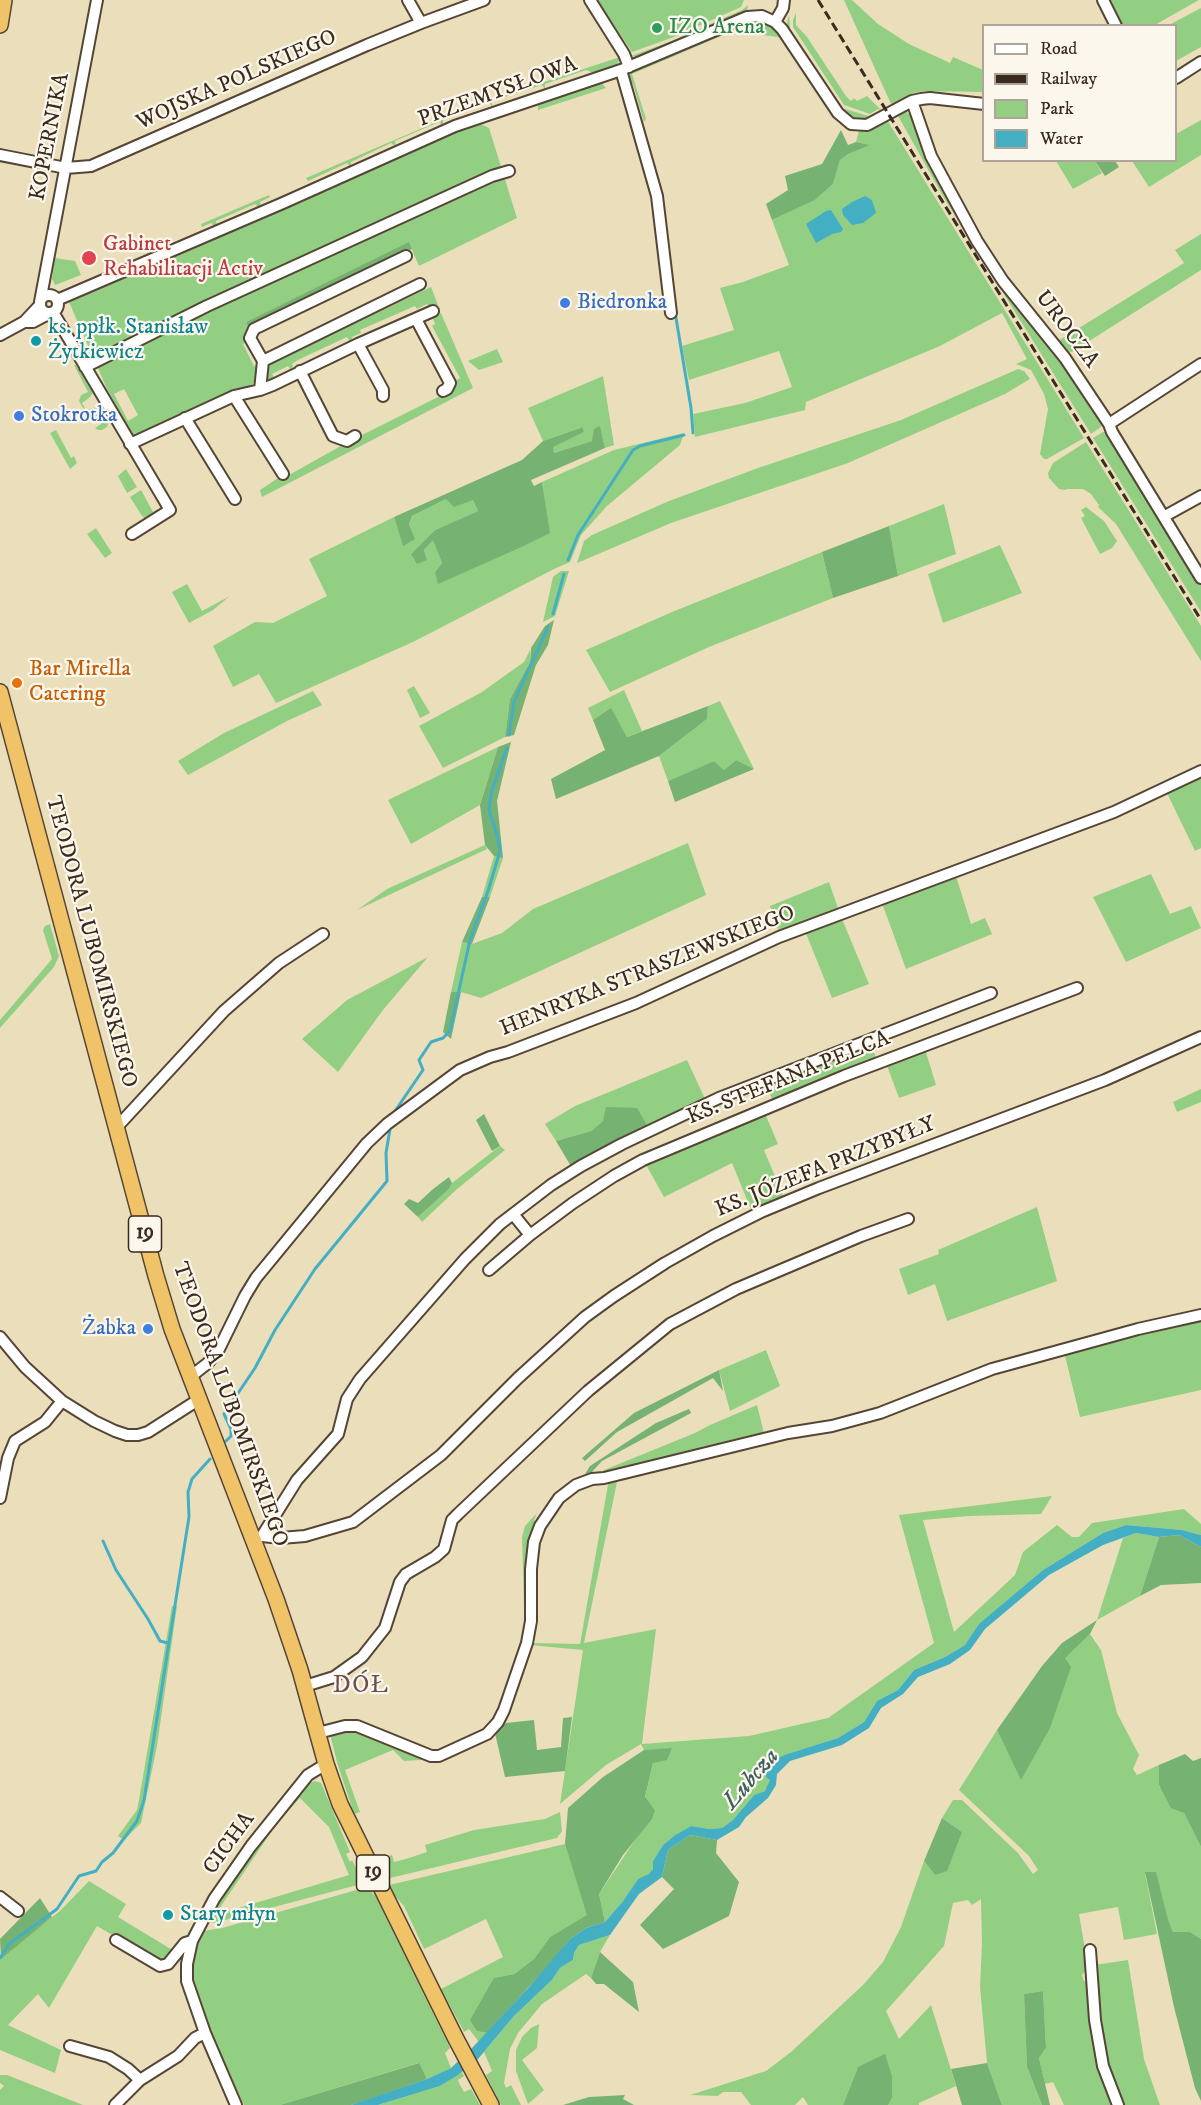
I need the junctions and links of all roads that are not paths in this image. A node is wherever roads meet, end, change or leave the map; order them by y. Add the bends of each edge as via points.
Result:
1 (4, 0) edge
2 (97, 0) edge
3 (408, 0) edge
4 (484, 0) edge
5 (590, 0) edge
6 (784, 0) edge
7 (1103, 0) edge
8 (421, 22) junction
9 (775, 22) junction
10 (1115, 24) edge
11 (0, 25) edge
12 (1201, 62) edge
13 (625, 68) junction
14 (1177, 77) edge
15 (912, 101) junction
16 (982, 104) edge
17 (0, 155) edge
18 (66, 168) junction
19 (509, 171) dead end
20 (406, 256) dead end
21 (45, 282) junction
22 (420, 284) dead end
23 (55, 298) junction
24 (40, 303) junction
25 (433, 311) dead end
26 (52, 313) junction
27 (670, 313) dead end
28 (416, 319) junction
29 (24, 322) junction
30 (0, 335) edge
31 (358, 344) junction
32 (263, 361) junction
33 (1201, 364) edge
34 (85, 367) junction
35 (300, 371) junction
36 (260, 390) junction
37 (443, 391) dead end
38 (234, 396) junction
39 (383, 396) dead end
40 (185, 418) junction
41 (1109, 424) junction
42 (355, 436) dead end
43 (130, 444) junction
44 (283, 474) dead end
45 (1201, 496) edge
46 (234, 499) dead end
47 (1165, 516) junction
48 (132, 534) dead end
49 (1201, 578) edge
50 (0, 692) edge
51 (1201, 771) edge
52 (323, 934) dead end
53 (1077, 988) dead end
54 (991, 993) dead end
55 (1201, 1037) edge
56 (116, 1128) junction
57 (513, 1214) junction
58 (908, 1219) dead end
59 (531, 1235) junction
60 (489, 1270) dead end
61 (1201, 1315) edge
62 (0, 1337) edge
63 (190, 1377) junction
64 (198, 1400) junction
65 (62, 1401) junction
66 (0, 1498) edge
67 (258, 1538) junction
68 (305, 1686) junction
69 (318, 1733) junction
70 (326, 1764) junction
71 (0, 1897) edge
72 (18, 1911) dead end
73 (116, 1940) dead end
74 (192, 1941) junction
75 (1090, 1950) dead end
76 (205, 2033) junction
77 (70, 2046) dead end
78 (140, 2080) junction
79 (115, 2105) edge
80 (236, 2105) edge
81 (491, 2105) edge
82 (1118, 2105) edge

1 - 11 highway
2 - 18 street, KOPERNIKA
3 - 8 street
4 - 8 street, WOJSKA POLSKIEGO
5 - 13 street via 624,54
6 - 9 street
7 - 10 street
8 - 18 street, WOJSKA POLSKIEGO via 93,165
9 - 13 street, PRZEMYSŁOWA via 758,15 747,17
9 - 15 street via 848,123 867,125
12 - 14 street
13 - 23 street, PRZEMYSŁOWA via 455,126
13 - 27 street via 657,196
15 - 16 street via 930,98
15 - 41 street, UROCZA via 931,156 977,241
17 - 18 street, WOJSKA POLSKIEGO
18 - 21 street, KOPERNIKA
19 - 34 street via 207,306
20 - 32 street via 254,329 250,338
21 - 23 street
21 - 24 street, KOPERNIKA
22 - 32 street
23 - 24 street via 44,297
23 - 26 street via 58,305
24 - 26 street via 42,310
24 - 29 street
25 - 28 street
26 - 29 street
26 - 34 street
28 - 31 street
28 - 37 street via 450,383
29 - 30 street
31 - 35 street
31 - 39 street
32 - 36 street
33 - 41 street
34 - 43 street
35 - 36 street
35 - 42 street via 333,436 347,441
36 - 38 street
38 - 40 street
38 - 44 street
40 - 43 street
40 - 46 street
41 - 47 street, UROCZA
43 - 48 street via 170,510
45 - 47 street
47 - 49 street, UROCZA
50 - 56 highway, TEODORA LUBOMIRSKIEGO / 19
51 - 63 street, HENRYKA STRASZEWSKIEGO via 1114,812 779,937 636,1003 460,1070 367,1143 256,1278 219,1349
52 - 56 street via 279,963 224,1011
53 - 59 street, KS. STEFANA PELCA via 844,1076 643,1160 573,1203
54 - 57 street, KS. STEFANA PELCA via 684,1114 581,1166
55 - 67 street, KS. JÓZEFA PRZYBYŁY via 1105,1080 819,1188 713,1236 585,1317 441,1455 353,1522 305,1536
56 - 63 highway, TEODORA LUBOMIRSKIEGO / 19 via 156,1276
57 - 59 street
57 - 67 street, KS. STEFANA PELCA via 465,1259 360,1379 348,1399 338,1434 297,1480
58 - 68 street via 736,1289 670,1324 588,1391 452,1520 444,1549 400,1582 384,1628 362,1657 334,1677
59 - 60 street, KS. STEFANA PELCA
61 - 69 street via 992,1369 880,1413 576,1485 559,1498 534,1542 527,1643 504,1710 487,1734 431,1756 357,1726
62 - 65 street
63 - 64 highway, TEODORA LUBOMIRSKIEGO / 19
64 - 65 street via 138,1435 116,1431
64 - 67 highway, TEODORA LUBOMIRSKIEGO / 19
65 - 66 street via 45,1422 15,1441
67 - 68 highway, TEODORA LUBOMIRSKIEGO / 19
68 - 69 highway, TEODORA LUBOMIRSKIEGO / 19
69 - 70 highway, TEODORA LUBOMIRSKIEGO / 19
70 - 74 street, CICHA via 308,1775 251,1846 214,1899
70 - 81 highway, TEODORA LUBOMIRSKIEGO / 19 via 358,1844
71 - 72 street
73 - 74 street via 160,1966 168,1964 185,1943
74 - 76 street, CICHA via 188,1981
75 - 82 street via 1103,2066
76 - 78 street
76 - 80 street, CICHA
77 - 78 street via 109,2057
78 - 79 street

